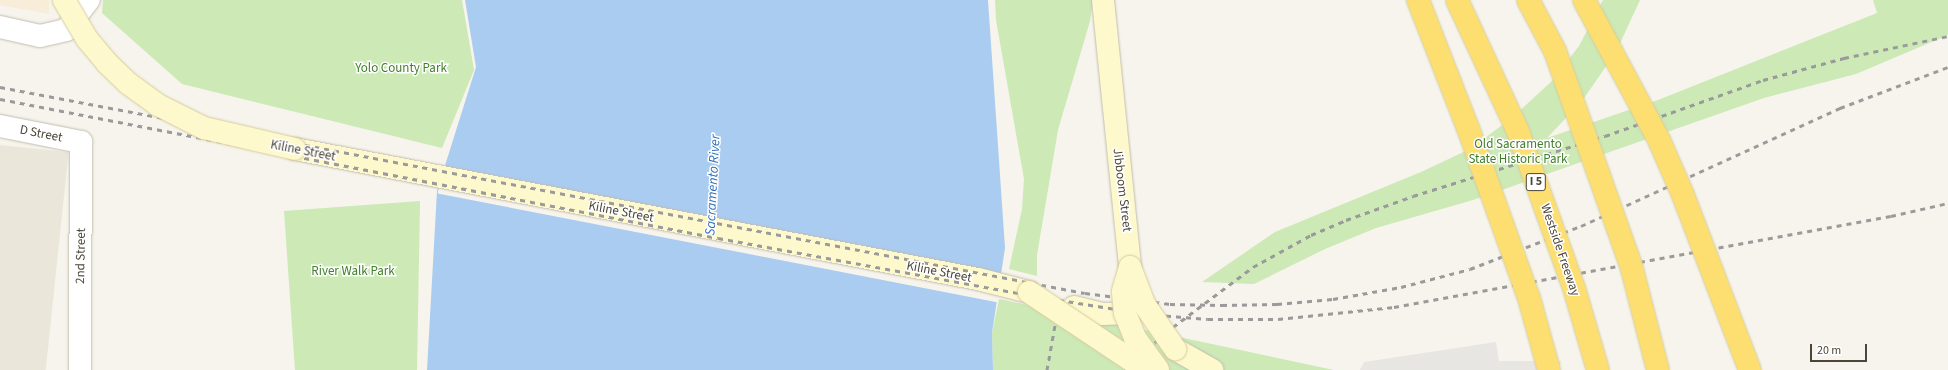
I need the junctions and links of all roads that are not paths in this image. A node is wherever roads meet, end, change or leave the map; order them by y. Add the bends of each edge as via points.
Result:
1 (64, 0) edge
2 (88, 0) edge
3 (1103, 0) edge
4 (1418, 0) edge
5 (1457, 0) edge
6 (1528, 0) edge
7 (1584, 0) edge
8 (0, 26) edge
9 (0, 126) edge
10 (82, 142) joint
11 (1130, 267) junction
12 (1029, 292) junction
13 (1125, 313) junction
14 (1176, 348) junction
15 (80, 370) edge
16 (1146, 370) edge
17 (1158, 370) edge
18 (1212, 370) edge
19 (1549, 370) edge
20 (1598, 370) edge
21 (1658, 370) edge
22 (1750, 370) edge

1 - 12 main road, Kiline Street, bridge via 87,38 129,84 183,118 227,135
2 - 8 street via 66,30 40,36
3 - 11 main road, Jibboom Street via 1113,119
4 - 19 highway, bridge via 1468,128 1529,298
5 - 20 highway, Westside Freeway / I 5, bridge via 1517,129 1574,288
6 - 21 highway, bridge via 1555,51 1632,269
7 - 22 highway, bridge via 1659,140 1684,195
9 - 10 street, D Street
10 - 15 street, 2nd Street
11 - 13 main road, Jibboom Street, bridge via 1123,292
11 - 14 main road, bridge via 1144,304
12 - 13 main road, Kiline Street, bridge via 1085,311 1102,314
12 - 16 main road, bridge
13 - 14 main road, bridge
13 - 17 main road, Jibboom Street, bridge via 1135,338
14 - 18 main road

